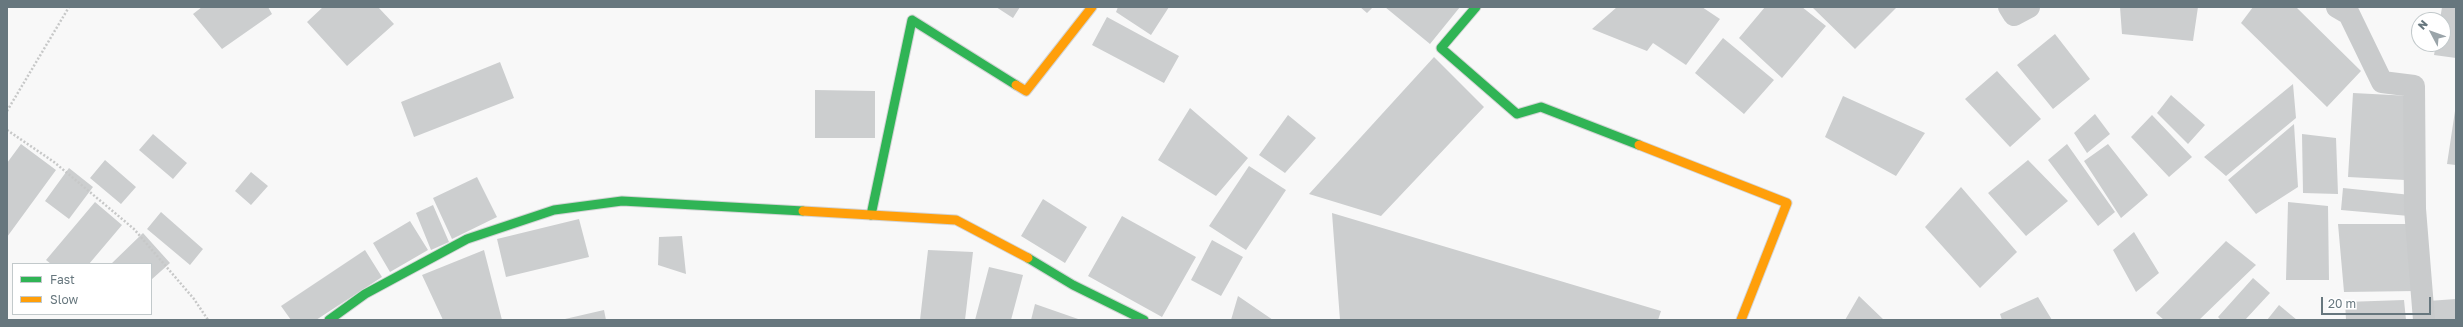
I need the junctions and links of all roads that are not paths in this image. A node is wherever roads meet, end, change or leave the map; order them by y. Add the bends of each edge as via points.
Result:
1 (1092, 7) edge
2 (1476, 7) edge
3 (2009, 7) edge
4 (2029, 7) edge
5 (2337, 7) edge
6 (871, 215) junction
7 (329, 320) edge
8 (1144, 320) edge
9 (1741, 320) edge
10 (2424, 320) edge

1 - 6 street via 1026,91 912,20
2 - 9 street via 1441,48 1517,114 1541,107 1787,204
3 - 4 street via 2014,15
5 - 10 street via 2349,14 2382,82 2414,86 2415,209
6 - 7 street via 622,201 554,210 467,239 365,294
6 - 8 street via 956,220 1073,285

